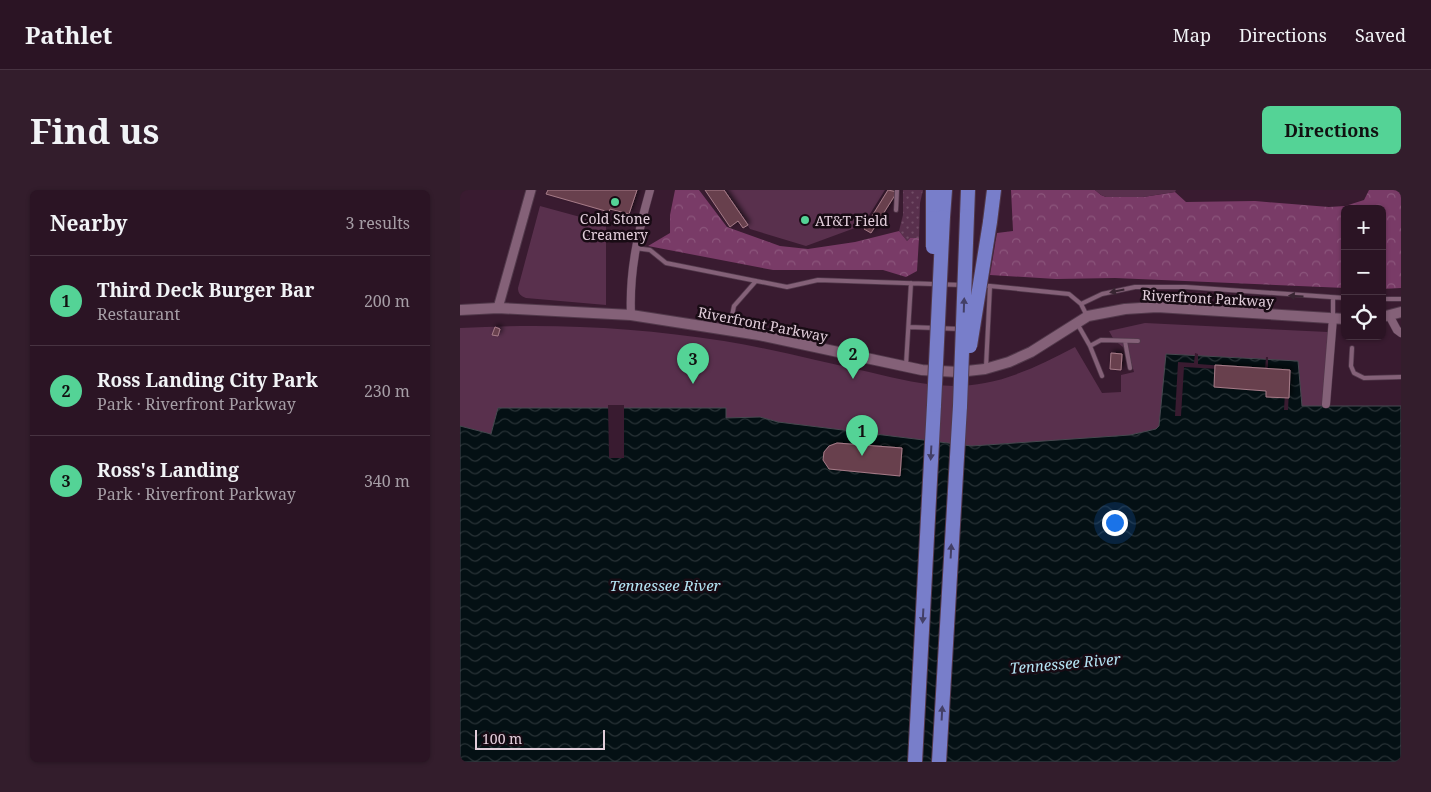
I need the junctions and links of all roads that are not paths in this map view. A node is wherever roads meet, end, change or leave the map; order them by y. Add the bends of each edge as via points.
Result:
1 (531, 190) edge
2 (650, 190) edge
3 (898, 190) edge
4 (933, 190) edge
5 (945, 190) edge
6 (968, 190) edge
7 (994, 190) edge
8 (896, 210) dead end
9 (938, 218) junction
10 (635, 248) junction
11 (756, 281) junction
12 (911, 283) junction
13 (990, 286) junction
14 (1333, 298) junction
15 (1341, 298) edge
16 (1386, 299) edge
17 (1401, 299) edge
18 (1081, 304) junction
19 (498, 308) junction
20 (460, 310) edge
21 (1401, 312) edge
22 (631, 315) junction
23 (1088, 316) junction
24 (1389, 317) edge
25 (1333, 318) junction
26 (1341, 319) edge
27 (1077, 323) junction
28 (908, 326) junction
29 (729, 330) junction
30 (988, 330) junction
31 (1401, 333) edge
32 (1125, 341) junction
33 (1138, 341) dead end
34 (1090, 346) junction
35 (1352, 348) dead end
36 (906, 367) junction
37 (1130, 368) dead end
38 (986, 369) junction
39 (1102, 376) dead end
40 (1401, 377) edge
41 (1326, 404) dead end
42 (960, 406) junction
43 (915, 762) edge
44 (939, 762) edge

1 - 19 street
2 - 10 street
3 - 8 lane
4 - 9 highway
5 - 9 highway
42 -> 6 highway, bridge
7 - 42 highway, bridge
9 -> 43 highway, bridge via 934,404
10 - 11 lane via 650,250 666,263
10 - 22 street
11 - 12 lane via 786,286 818,280
11 - 29 lane via 734,306
12 - 13 lane
12 - 28 lane
13 - 18 lane via 1069,294
13 - 30 lane
14 - 15 lane
14 -> 18 lane via 1186,287 1135,287 1102,294
14 - 25 lane
16 - 17 lane
18 - 23 lane
19 - 20 main road, Riverfront Parkway
19 - 22 main road, Riverfront Parkway
21 - 24 main road
22 - 29 main road, Riverfront Parkway
23 - 25 main road, Riverfront Parkway via 1157,307
23 - 27 main road, Riverfront Parkway
24 - 31 street
25 - 26 main road, Riverfront Parkway
25 - 41 street
27 - 34 lane
27 - 38 main road, Riverfront Parkway via 1031,352
28 - 30 lane
28 - 36 lane
29 - 36 main road, Riverfront Parkway
30 - 38 lane
32 - 33 lane
32 - 34 lane via 1102,340
32 - 37 lane
34 - 39 lane
35 - 40 lane via 1354,373 1364,378
36 - 38 main road, Riverfront Parkway via 958,372
44 -> 42 highway

